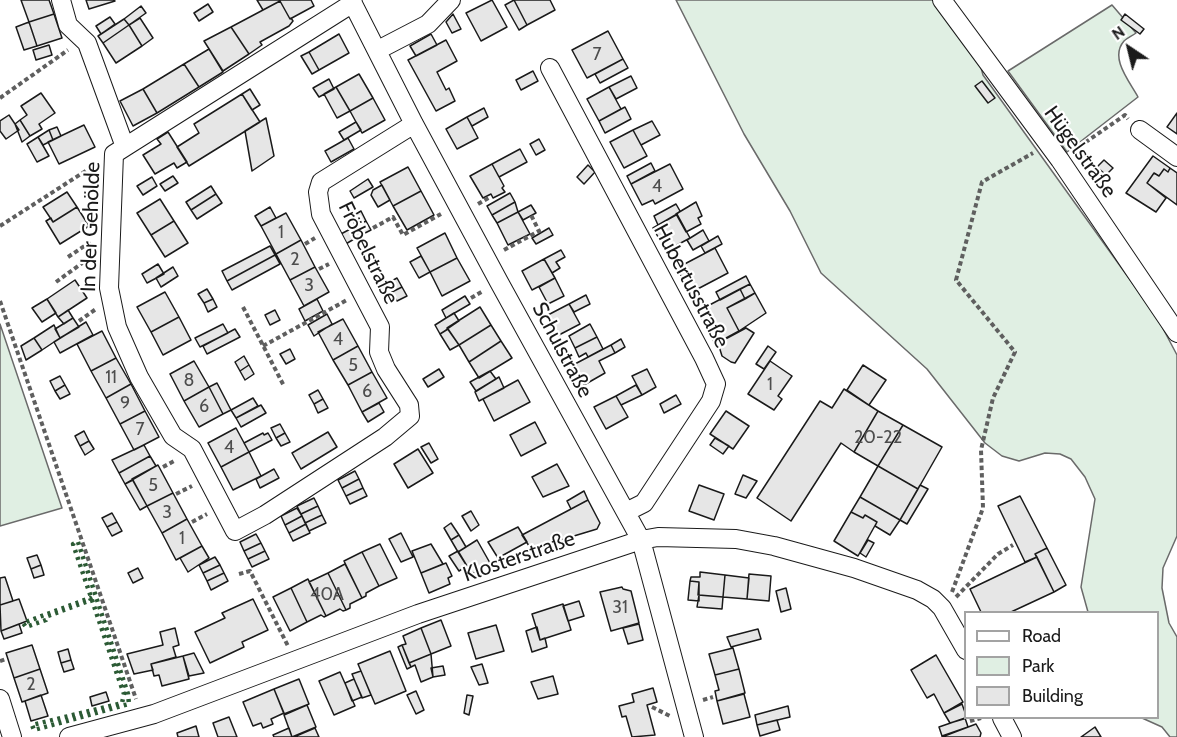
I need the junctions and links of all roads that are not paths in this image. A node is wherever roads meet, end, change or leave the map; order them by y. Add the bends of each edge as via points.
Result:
1 (61, 0) edge
2 (451, 0) edge
3 (942, 0) edge
4 (352, 2) edge
5 (378, 50) junction
6 (550, 68) dead end
7 (414, 124) junction
8 (1140, 130) dead end
9 (119, 150) junction
10 (1177, 157) edge
11 (1177, 333) edge
12 (626, 512) junction
13 (235, 531) joint
14 (641, 540) junction
15 (964, 646) edge
16 (0, 699) edge
17 (1003, 719) edge
18 (111, 731) edge
19 (12, 737) edge
20 (69, 737) edge
21 (694, 737) edge
22 (1012, 737) edge

1 - 9 street, In der Gehölde via 68,25 87,43
2 - 5 street via 429,24
3 - 11 street, Hügelstraße
4 - 5 street, Schulstraße
4 - 9 street, In der Gehölde
5 - 7 street, Schulstraße
6 - 12 street, Hubertusstraße via 716,384 711,401 644,503
7 - 12 street, Schulstraße
7 - 13 street, Fröbelstraße via 321,182 318,192 321,214 380,327 379,352 409,405 410,416 385,437
8 - 10 street
9 - 13 street, In der Gehölde via 109,288 117,327 139,377 173,436 192,449
12 - 14 street, Schulstraße
14 - 15 street, Klosterstraße via 725,539 774,546 854,568 917,590 944,610
14 - 18 street, Klosterstraße via 418,615
14 - 21 street, Schulstraße
16 - 19 street
17 - 22 street
18 - 20 street, Klosterstraße

